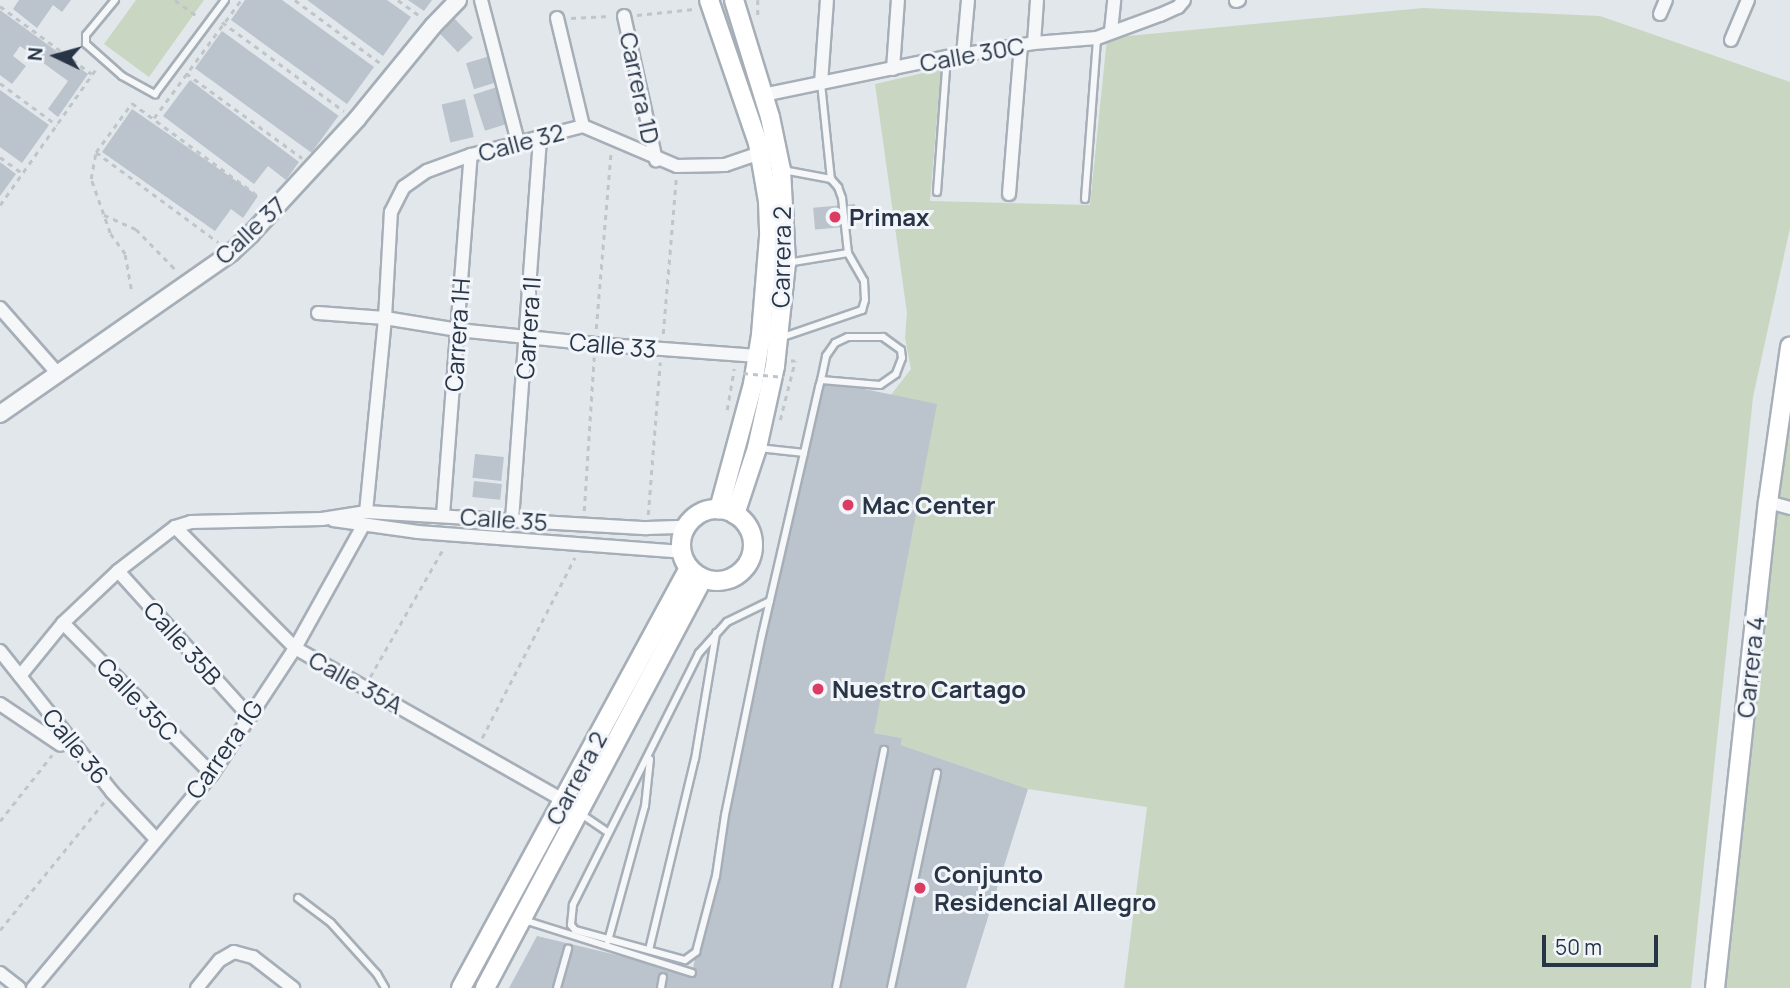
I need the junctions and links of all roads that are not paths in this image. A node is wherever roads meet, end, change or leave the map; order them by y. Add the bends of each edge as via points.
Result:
1 (115, 0) edge
2 (225, 0) edge
3 (458, 0) edge
4 (481, 0) edge
5 (709, 0) edge
6 (734, 0) edge
7 (827, 0) edge
8 (898, 0) edge
9 (968, 0) edge
10 (1037, 0) edge
11 (1114, 0) edge
12 (1666, 0) edge
13 (1748, 0) edge
14 (1181, 3) edge
15 (1660, 14) dead end
16 (624, 16) dead end
17 (557, 18) dead end
18 (1111, 31) junction
19 (1097, 38) junction
20 (1731, 40) dead end
21 (1028, 44) junction
22 (963, 55) junction
23 (947, 57) junction
24 (893, 69) junction
25 (821, 83) junction
26 (763, 95) junction
27 (583, 126) junction
28 (540, 135) junction
29 (518, 142) junction
30 (760, 153) junction
31 (471, 155) junction
32 (656, 160) junction
33 (781, 170) junction
34 (831, 179) junction
35 (937, 192) dead end
36 (1009, 194) dead end
37 (1085, 199) dead end
38 (848, 253) junction
39 (786, 263) junction
40 (0, 308) edge
41 (318, 313) dead end
42 (385, 318) junction
43 (458, 330) junction
44 (528, 337) junction
45 (778, 338) junction
46 (1790, 347) edge
47 (754, 356) junction
48 (59, 375) junction
49 (821, 380) junction
50 (0, 414) edge
51 (757, 448) junction
52 (804, 453) junction
53 (1768, 502) junction
54 (1790, 508) edge
55 (719, 509) junction
56 (366, 512) junction
57 (443, 515) junction
58 (323, 519) junction
59 (512, 520) junction
60 (363, 526) junction
61 (175, 527) junction
62 (682, 527) junction
63 (691, 566) junction
64 (118, 570) junction
65 (770, 601) junction
66 (64, 624) junction
67 (717, 631) junction
68 (295, 648) junction
69 (0, 651) edge
70 (20, 676) junction
71 (0, 704) edge
72 (248, 715) junction
73 (61, 744) road end
74 (884, 750) dead end
75 (650, 753) junction
76 (937, 773) dead end
77 (212, 774) junction
78 (564, 801) junction
79 (579, 813) junction
80 (608, 832) junction
81 (155, 838) junction
82 (298, 898) dead end
83 (522, 920) junction
84 (608, 941) junction
85 (568, 949) dead end
86 (649, 950) junction
87 (0, 972) edge
88 (692, 973) dead end
89 (663, 977) dead end
90 (19, 988) edge
91 (33, 988) edge
92 (197, 988) edge
93 (293, 988) edge
94 (385, 988) edge
95 (461, 988) edge
96 (485, 988) edge
97 (556, 988) edge
98 (661, 988) edge
99 (836, 988) edge
100 (891, 988) edge
101 (1715, 988) edge

1 - 2 lane via 84,39 102,60 150,94 160,92
3 - 48 street, Calle 37 via 251,234
4 - 29 street
5 - 30 main road, Carrera 2
6 - 26 main road, Carrera 2
7 - 25 street
8 - 24 street
9 - 22 street
10 - 21 street
11 - 18 street
12 - 15 street
13 - 20 street
14 - 18 street, Calle 30C
16 - 32 street, Carrera 1D
17 - 27 street
18 - 19 street, Calle 30C
19 - 21 street, Calle 30C
19 - 37 lane
21 - 22 street, Calle 30C
21 - 36 street
22 - 23 street, Calle 30C
23 - 24 street, Calle 30C
23 - 35 lane
24 - 25 street, Calle 30C
25 - 26 street, Calle 30C
25 - 34 lane
26 - 33 main road, Carrera 2
27 - 28 street, Calle 32
27 - 32 street, Calle 32
28 - 29 street, Calle 32
28 - 44 street, Carrera 1I
29 - 31 street, Calle 32
30 - 32 street, Calle 32 via 725,165 699,167
30 - 47 main road, Carrera 2 via 769,237
31 - 42 street, Calle 32 via 427,171 404,187 391,212
31 - 43 street, Carrera 1H
33 - 34 lane
33 - 39 main road, Carrera 2
34 - 38 lane via 842,198
38 - 39 lane
38 - 45 lane via 864,281 862,310
39 - 45 main road, Carrera 2
40 - 48 street
41 - 42 street, Calle 33
42 - 43 street, Calle 33
42 - 56 street
43 - 44 street, Calle 33
43 - 57 street, Carrera 1H
44 - 47 street, Calle 33
44 - 59 street, Carrera 1I
45 - 51 main road, Carrera 2
46 - 53 main road, Carrera 4
47 - 55 main road, Carrera 2 via 747,415
48 - 50 street, Calle 37
49 - 49 lane via 830,349 842,339 883,337 901,351 896,374 880,385
49 - 52 lane
51 - 52 lane
51 - 55 main road, Carrera 2
52 - 65 lane
53 - 54 street
53 - 101 main road, Carrera 4
55 - 62 main road via 699,514
55 - 63 main road via 750,530 748,563 720,581
56 - 57 street, Calle 35
56 - 58 street, Calle 35
57 - 59 street, Calle 35
58 - 60 street, Calle 35
58 - 61 street, Calle 35 via 211,521
59 - 62 street, Calle 35
60 - 63 street, Calle 35 via 583,543
60 - 68 street, Carrera 1G
61 - 64 street
61 - 68 street, Calle 35A
62 - 63 main road
63 - 78 main road, Carrera 2
63 - 79 main road, Carrera 2
64 - 66 street
64 - 72 street, Calle 35B
65 - 67 lane
65 - 86 lane via 716,876 696,952 685,960
66 - 70 street
66 - 77 street, Calle 35C
67 - 75 lane via 689,670
67 - 86 lane via 695,759
68 - 72 street, Carrera 1G
68 - 78 street, Calle 35A
69 - 70 street, Calle 36
70 - 81 street, Calle 36 via 112,792
71 - 73 street
72 - 77 street, Carrera 1G
74 - 99 lane
75 - 80 lane
75 - 84 lane via 645,806
76 - 100 lane
77 - 81 street, Carrera 1G
78 - 95 main road, Carrera 2
79 - 80 lane
79 - 83 main road, Carrera 2
80 - 84 lane via 571,918 575,930
81 - 91 street, Carrera 1G
82 - 94 lane via 331,923
83 - 88 lane
83 - 96 main road, Carrera 2
84 - 86 lane
85 - 97 lane
87 - 90 street
89 - 98 lane
92 - 93 street via 220,960 234,951 253,957

